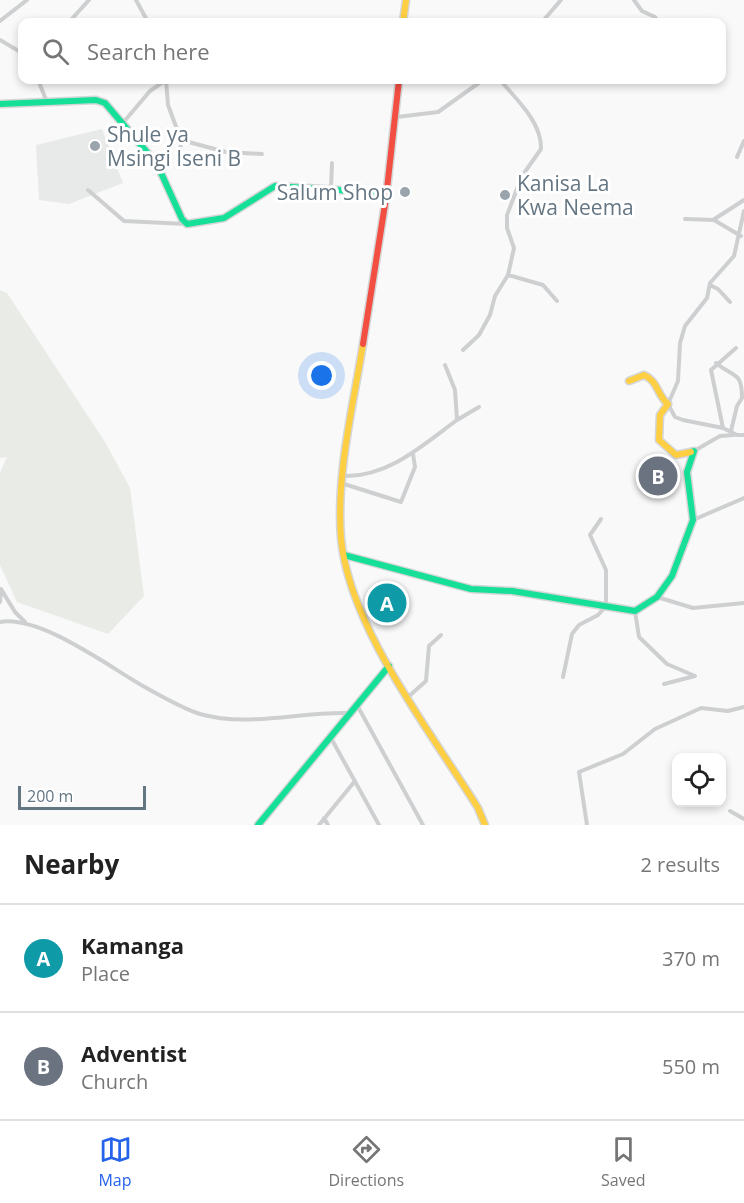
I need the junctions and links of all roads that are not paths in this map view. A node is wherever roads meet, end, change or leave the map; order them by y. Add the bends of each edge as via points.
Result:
1 (27, 0) edge
2 (88, 0) edge
3 (136, 0) edge
4 (406, 0) edge
5 (561, 0) edge
6 (634, 0) edge
7 (72, 18) edge
8 (146, 18) edge
9 (404, 18) edge
10 (545, 18) edge
11 (656, 18) edge
12 (0, 21) edge
13 (0, 40) edge
14 (18, 51) edge
15 (40, 84) edge
16 (160, 84) edge
17 (166, 84) edge
18 (399, 84) edge
19 (477, 84) edge
20 (503, 84) edge
21 (47, 102) junction
22 (0, 104) edge
23 (396, 117) junction
24 (123, 124) junction
25 (181, 140) junction
26 (744, 141) edge
27 (262, 154) dead end
28 (737, 157) dead end
29 (332, 163) dead end
30 (186, 167) dead end
31 (331, 188) junction
32 (87, 190) dead end
33 (386, 193) junction
34 (744, 200) edge
35 (744, 211) edge
36 (685, 219) dead end
37 (712, 220) junction
38 (186, 224) junction
39 (741, 236) junction
40 (508, 275) junction
41 (710, 285) junction
42 (557, 301) dead end
43 (730, 302) dead end
44 (736, 348) dead end
45 (464, 350) dead end
46 (716, 363) junction
47 (445, 365) dead end
48 (629, 381) dead end
49 (743, 397) edge
50 (668, 404) junction
51 (479, 407) dead end
52 (457, 420) junction
53 (723, 428) junction
54 (731, 430) junction
55 (735, 435) junction
56 (744, 435) edge
57 (694, 451) junction
58 (413, 454) junction
59 (345, 476) junction
60 (344, 484) junction
61 (744, 498) edge
62 (601, 519) dead end
63 (693, 520) junction
64 (344, 555) junction
65 (0, 587) edge
66 (657, 597) junction
67 (0, 602) edge
68 (744, 603) edge
69 (606, 606) junction
70 (635, 611) junction
71 (0, 622) edge
72 (26, 623) junction
73 (441, 636) dead end
74 (389, 666) junction
75 (563, 677) dead end
76 (664, 684) dead end
77 (407, 697) junction
78 (357, 705) junction
79 (744, 707) edge
80 (350, 713) junction
81 (331, 738) junction
82 (354, 780) junction
83 (730, 811) dead end
84 (324, 818) junction
85 (744, 819) edge
86 (258, 825) edge
87 (319, 825) edge
88 (328, 825) edge
89 (379, 825) edge
90 (423, 825) edge
91 (484, 825) edge
92 (586, 825) edge

1 - 12 street
2 - 7 street
3 - 8 street
4 - 9 main road
5 - 10 street
6 - 11 street via 642,11
13 - 14 street
15 - 21 street
16 - 24 street
17 - 25 street via 168,105
18 - 23 main road
19 - 23 street via 438,112
20 - 40 street via 534,122 541,144 539,154 517,186 507,215 514,248
21 - 22 main road
21 - 24 main road via 101,101
23 - 33 main road
24 - 38 main road via 158,164
25 - 27 street via 226,152
25 - 30 street via 180,153
26 - 28 street
29 - 31 street
31 - 33 main road
31 - 38 main road via 275,186 224,218
32 - 38 street via 124,222
33 - 59 main road
34 - 37 street
35 - 39 street
36 - 37 street
37 - 39 street
39 - 41 street via 733,259
40 - 42 street via 543,285
40 - 45 street via 483,329
41 - 43 street
41 - 50 street via 707,298 684,328 678,381
44 - 46 street
46 - 49 street via 740,378
46 - 53 street via 711,375
47 - 52 street via 455,390
48 - 50 main road via 647,375
49 - 54 street
50 - 53 street via 675,417
50 - 57 main road via 660,415 659,440 676,455
51 - 52 street
52 - 58 street
53 - 54 street
54 - 55 street
55 - 56 street
55 - 57 street via 720,436
57 - 63 main road via 687,472
58 - 59 street via 377,470
58 - 60 street via 414,467 401,502
59 - 60 main road
60 - 64 main road
61 - 63 street
62 - 69 street via 590,535 606,570
63 - 66 main road via 669,583
64 - 69 main road via 471,589 512,591
64 - 74 main road via 365,621
65 - 67 street
65 - 72 street
66 - 68 street via 693,608
66 - 70 main road
69 - 70 main road
69 - 75 street via 572,634
70 - 76 street via 637,632 647,645 673,669 695,676
71 - 72 street
72 - 80 street via 203,715 243,718
73 - 77 street via 429,646 426,681
74 - 77 main road
74 - 78 main road
77 - 91 main road via 474,800
78 - 80 main road
78 - 90 street
79 - 92 street via 728,711 701,708 655,729 623,754 579,772
80 - 81 main road
81 - 82 street
81 - 86 main road
82 - 84 street
82 - 89 street
83 - 85 street
84 - 87 street
84 - 88 street

